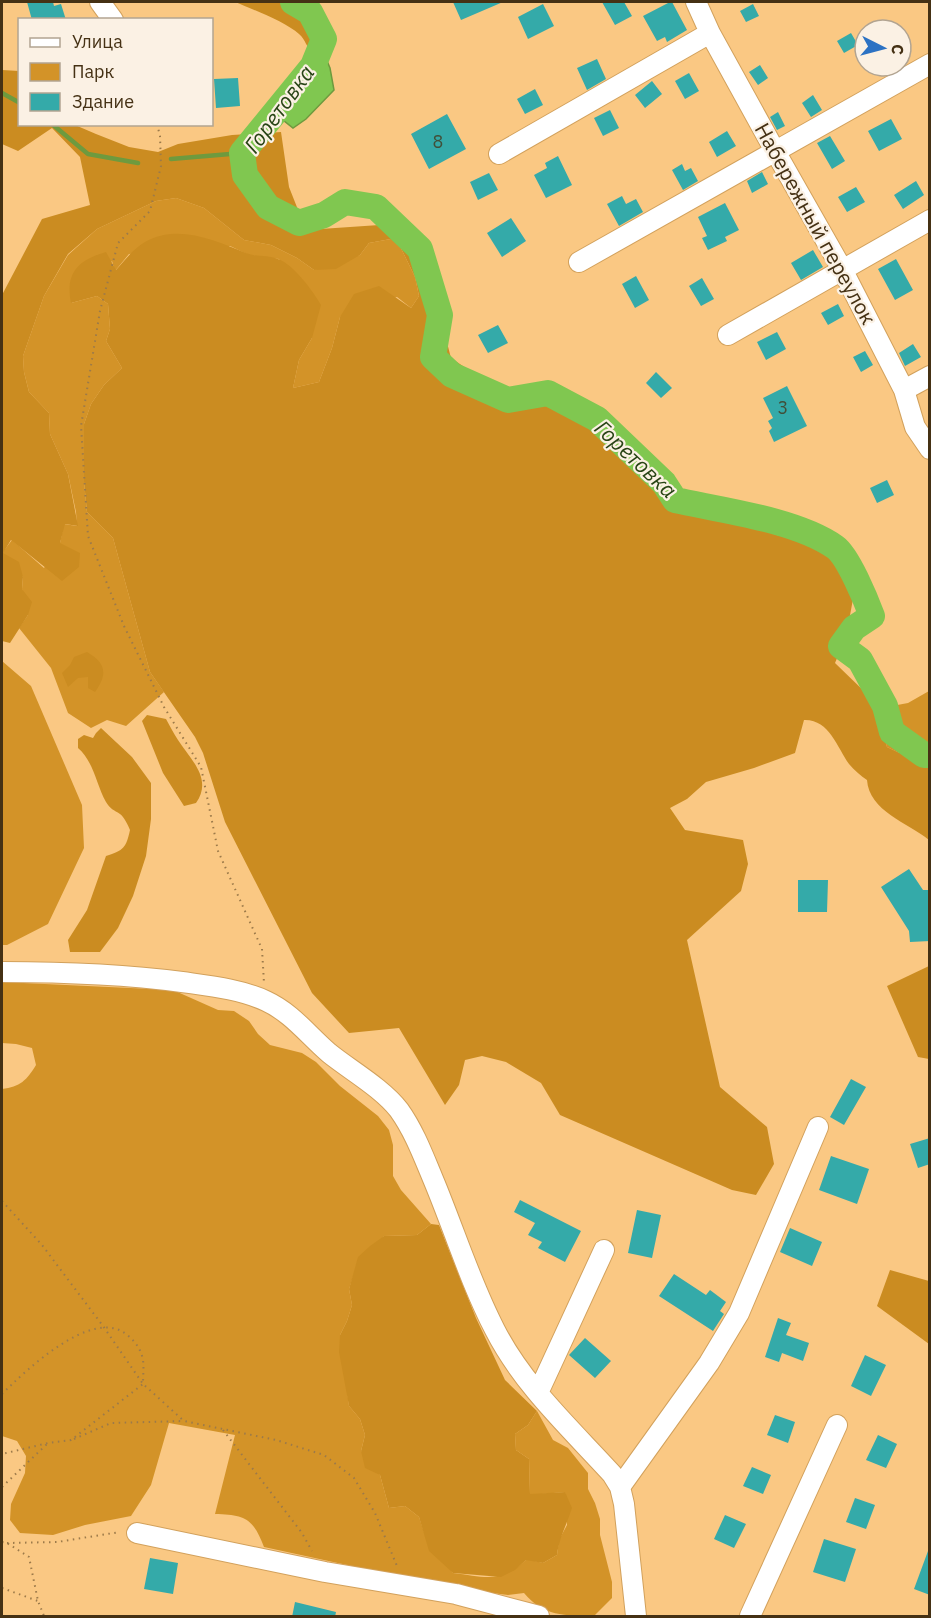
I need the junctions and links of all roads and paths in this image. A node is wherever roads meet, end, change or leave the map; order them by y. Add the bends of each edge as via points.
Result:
1 (100, 2) edge
2 (696, 2) edge
3 (112, 18) edge
4 (710, 33) junction
5 (930, 64) edge
6 (158, 126) edge
7 (774, 151) junction
8 (499, 154) dead end
9 (930, 220) edge
10 (579, 262) dead end
11 (842, 269) junction
12 (728, 335) dead end
13 (930, 376) edge
14 (904, 390) junction
15 (930, 449) edge
16 (2, 972) edge
17 (266, 1001) junction
18 (818, 1127) dead end
19 (2, 1201) edge
20 (604, 1250) dead end
21 (103, 1326) junction
22 (143, 1384) junction
23 (538, 1393) junction
24 (2, 1394) edge
25 (184, 1421) junction
26 (837, 1425) dead end
27 (223, 1430) junction
28 (71, 1440) junction
29 (48, 1443) junction
30 (2, 1454) edge
31 (2, 1487) edge
32 (620, 1487) junction
33 (138, 1533) joint
34 (2, 1542) edge
35 (7, 1543) junction
36 (325, 1572) junction
37 (406, 1586) junction
38 (2, 1588) edge
39 (38, 1601) junction
40 (44, 1617) edge
41 (539, 1617) edge
42 (636, 1617) edge
43 (750, 1617) edge

1 - 3 street
2 - 4 street, Набережный переулок
4 - 7 street, Набережный переулок
4 - 8 street
5 - 7 street
6 - 17 path via 161,166 150,211 118,243 100,311 81,426 88,536 129,636 164,707 201,767 218,851 261,949
7 - 10 street
7 - 11 street, Набережный переулок
9 - 11 street
11 - 12 street
11 - 14 street, Набережный переулок
13 - 14 street
14 - 15 street, Набережный переулок via 915,427
16 - 17 street via 142,977 213,986
17 - 23 street via 292,1016 321,1046 399,1110 417,1140 495,1330 516,1367
18 - 32 street via 739,1313 709,1363
19 - 21 path via 42,1245
20 - 23 street
21 - 22 path
21 - 22 path via 123,1331 136,1342 143,1360
21 - 24 path via 69,1340 29,1367
22 - 25 path
22 - 28 path
23 - 32 street
25 - 27 path
25 - 28 path via 111,1423
26 - 43 street
27 - 36 path via 302,1533
27 - 37 path via 276,1440 324,1455 354,1478 375,1513
28 - 29 path
29 - 30 path
29 - 31 path
32 - 42 street
33 - 35 path
33 - 36 street
34 - 35 path
35 - 39 path via 29,1557
36 - 37 street
37 - 41 street via 456,1594
38 - 39 path
39 - 40 path

